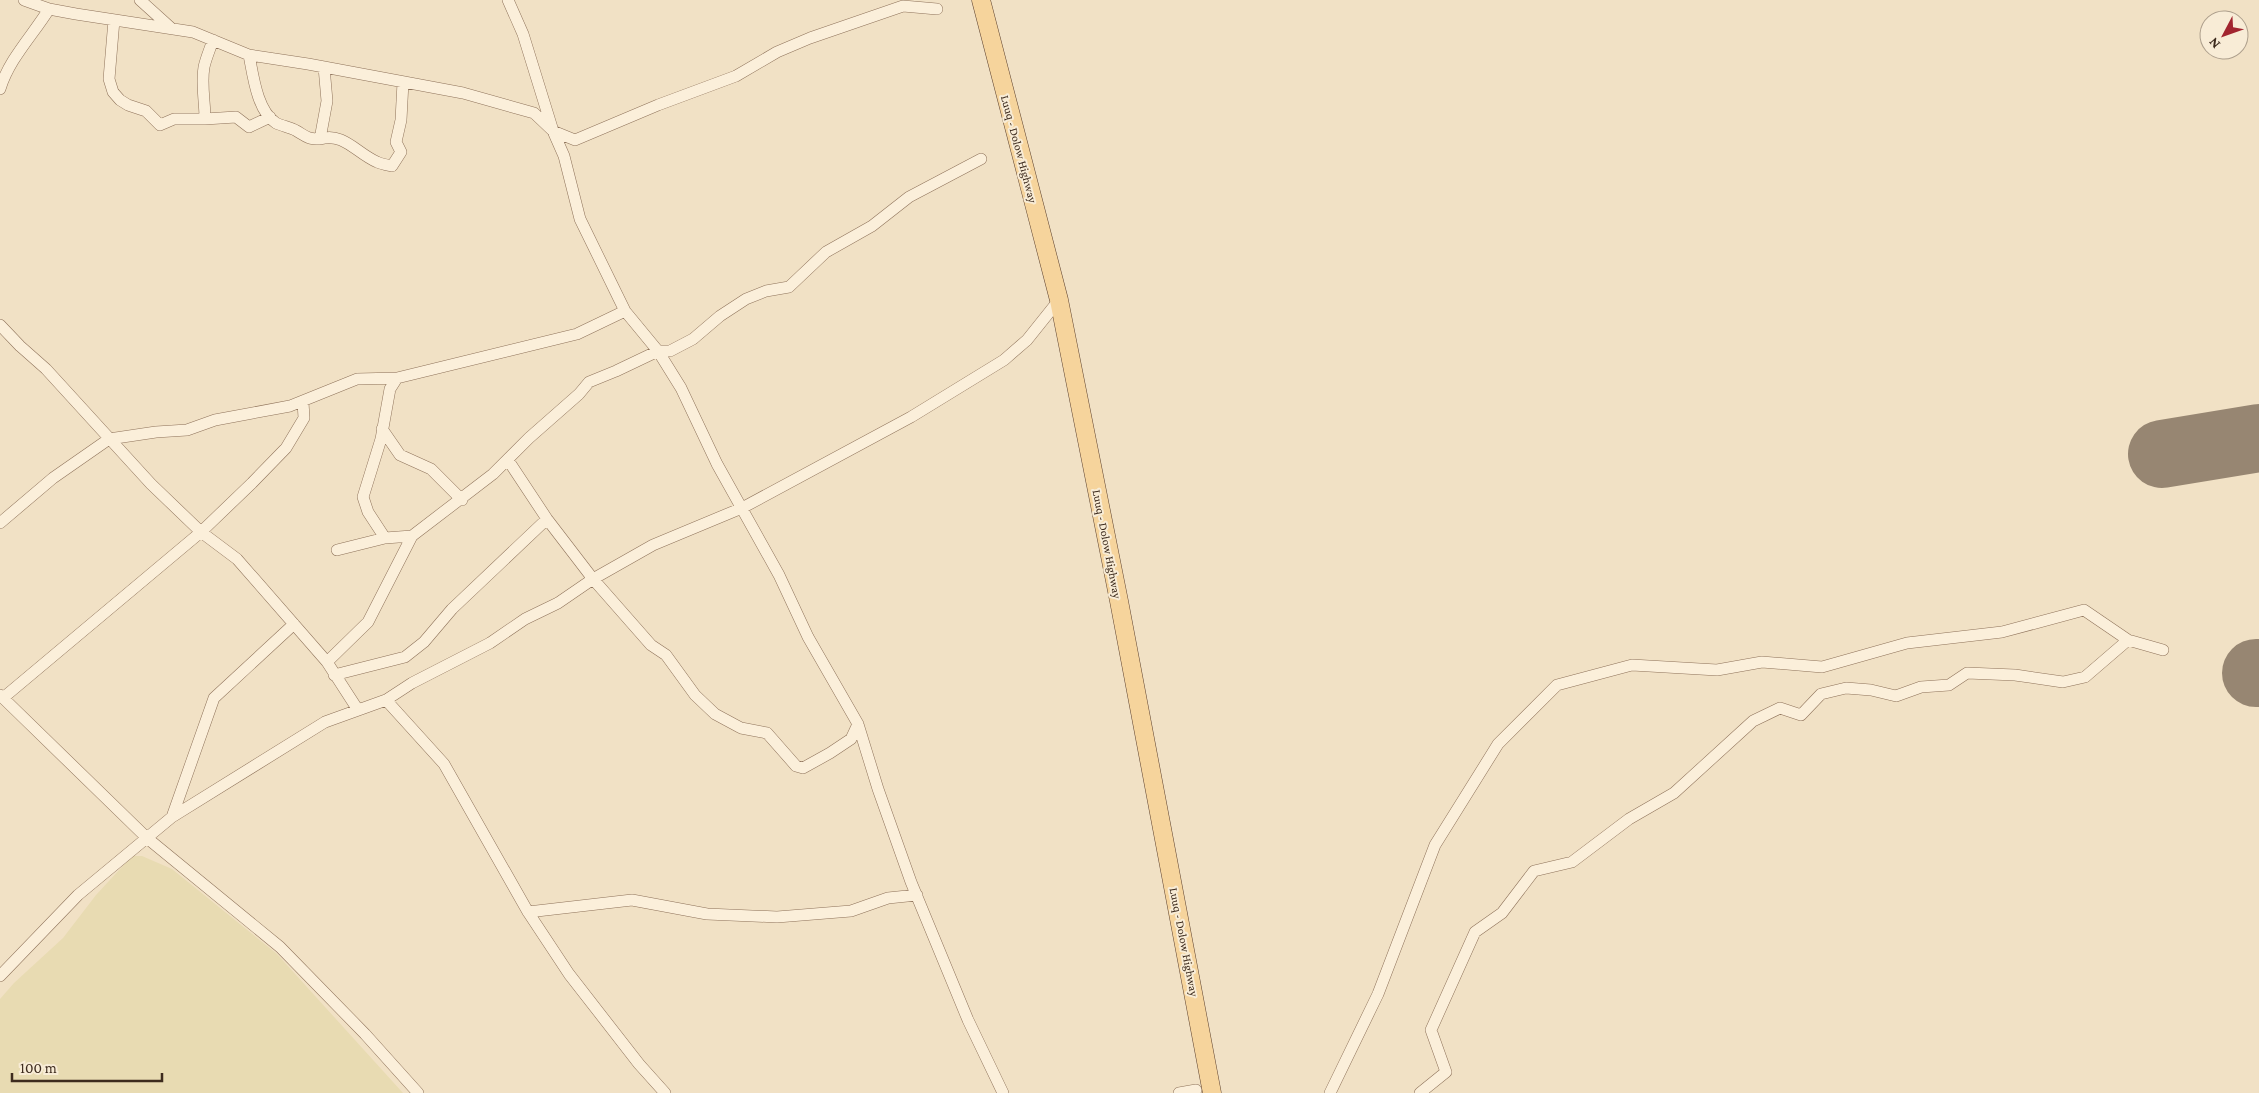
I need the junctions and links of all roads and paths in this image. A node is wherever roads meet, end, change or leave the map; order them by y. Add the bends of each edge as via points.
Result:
1 (24, 0) edge
2 (140, 0) edge
3 (508, 0) edge
4 (981, 0) edge
5 (49, 9) junction
6 (937, 9) dead end
7 (114, 20) junction
8 (171, 28) junction
9 (213, 40) junction
10 (248, 55) junction
11 (324, 67) junction
12 (403, 82) junction
13 (0, 89) edge
14 (270, 116) junction
15 (205, 119) junction
16 (553, 131) junction
17 (320, 139) junction
18 (981, 159) dead end
19 (1059, 300) junction
20 (625, 311) junction
21 (0, 326) edge
22 (658, 351) junction
23 (397, 378) junction
24 (303, 402) junction
25 (382, 430) junction
26 (109, 439) junction
27 (508, 460) junction
28 (462, 500) junction
29 (742, 508) junction
30 (547, 519) junction
31 (0, 523) edge
32 (201, 532) junction
33 (412, 536) junction
34 (385, 538) junction
35 (337, 550) dead end
36 (593, 580) junction
37 (294, 624) junction
38 (2128, 640) junction
39 (2163, 650) dead end
40 (327, 662) junction
41 (334, 675) junction
42 (1, 696) edge
43 (386, 700) junction
44 (358, 710) junction
45 (858, 724) junction
46 (172, 818) junction
47 (146, 838) junction
48 (917, 895) junction
49 (528, 912) junction
50 (0, 976) edge
51 (1204, 1091) edge
52 (418, 1093) edge
53 (665, 1093) edge
54 (1003, 1093) edge
55 (1179, 1093) edge
56 (1330, 1093) edge
57 (1420, 1093) edge

1 - 5 street
2 - 8 street
3 - 16 street via 523,34
4 - 19 main road, Luuq - Dolow Highway
5 - 7 street
5 - 13 street via 20,50
6 - 16 street via 903,6 810,38 777,52 736,76 576,140
7 - 8 street
7 - 15 street via 110,79 113,92 120,100 146,111 160,125 174,119
8 - 9 street
9 - 10 street
9 - 15 street via 202,82
10 - 11 street
10 - 14 street via 256,90
11 - 12 street
11 - 17 street via 327,101
12 - 16 street via 463,93 534,113
12 - 17 street via 396,142 401,152 392,166 377,162 345,140 328,136
14 - 15 street via 249,127 236,117
14 - 17 street via 276,123 308,139
16 - 20 street via 564,156 580,219
18 - 22 street via 909,197 872,226 826,252 789,287 766,290 746,298 693,339 670,351
19 - 29 street via 1027,340 1004,360 911,417
19 - 51 main road, Luuq - Dolow Highway via 1119,601
20 - 22 street
20 - 23 street via 577,334
21 - 26 street via 46,369
22 - 27 street via 589,382
22 - 29 street via 681,388
23 - 24 street via 357,379
23 - 25 street via 390,389
24 - 26 street via 215,420 187,430
24 - 32 street via 304,418 286,448
25 - 28 street via 400,455 431,469
25 - 34 street via 363,497 368,512
26 - 31 street via 52,478
26 - 32 street
27 - 28 street
27 - 30 street
28 - 33 street
29 - 36 street via 659,542
29 - 45 street via 779,574 808,637
30 - 36 street
30 - 41 street via 405,657
32 - 37 street via 237,559
32 - 42 street
33 - 34 street
33 - 40 street via 368,622
34 - 35 street
36 - 43 street via 490,643
36 - 45 street via 651,644 666,655 694,694 715,714 741,728 767,733 796,766 803,768 851,739
37 - 40 street
37 - 46 street via 214,698
38 - 39 street
38 - 56 street via 2084,610 2002,632 1907,643 1822,667 1762,662 1717,670 1632,665 1557,685 1498,744 1435,845 1378,994
38 - 57 street via 2085,677 2063,682 1967,673 1949,685 1921,687 1896,696 1846,688 1821,694 1801,715 1780,708 1753,721 1674,793 1629,819 1572,862 1534,871 1502,913 1475,932 1431,1030 1446,1072
40 - 41 street
41 - 44 street
42 - 47 street
43 - 44 street
43 - 49 street via 444,764
44 - 46 street via 325,722
45 - 48 street
46 - 47 street
47 - 50 street via 78,895
47 - 52 street via 280,947
48 - 49 street via 888,898 850,911 777,917 707,914 632,900
48 - 54 street via 968,1020
49 - 53 street via 569,974 650,1079
51 - 55 street

